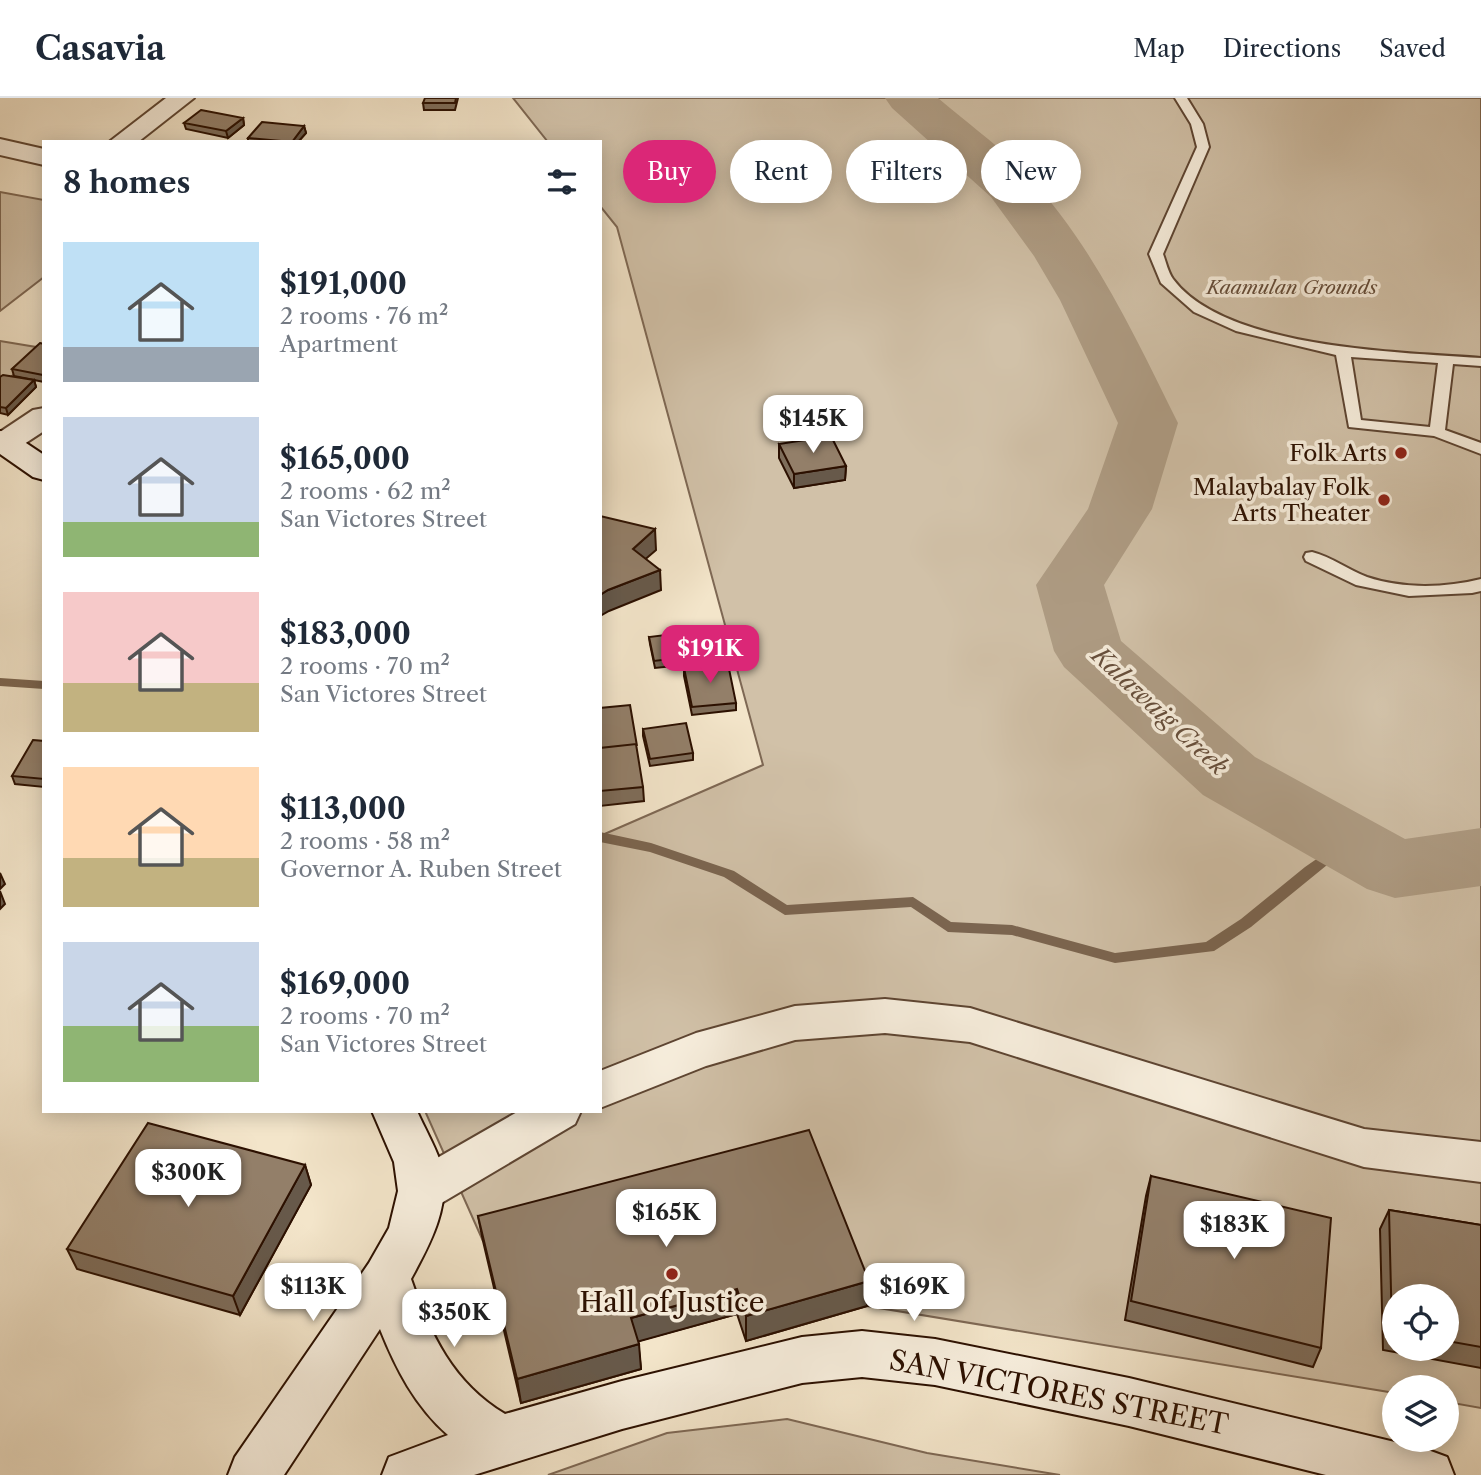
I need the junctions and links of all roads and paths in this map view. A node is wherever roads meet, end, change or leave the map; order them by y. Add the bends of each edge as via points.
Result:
1 (182, 98) edge
2 (1181, 98) edge
3 (124, 140) edge
4 (0, 147) edge
5 (42, 157) edge
6 (1343, 352) junction
7 (1446, 361) junction
8 (1481, 362) edge
9 (42, 418) edge
10 (1437, 432) junction
11 (2, 441) edge
12 (1481, 449) edge
13 (42, 469) edge
14 (1312, 557) dead end
15 (1481, 584) edge
16 (602, 1089) edge
17 (395, 1113) edge
18 (556, 1113) edge
19 (1481, 1162) edge
20 (421, 1191) junction
21 (386, 1278) junction
22 (501, 1440) junction
23 (254, 1475) edge
24 (408, 1475) edge
25 (1428, 1475) edge

1 - 3 main road
2 - 6 lane via 1197,124 1203,147 1156,254 1166,280 1199,309 1241,328
4 - 5 main road
6 - 7 lane
6 - 10 lane via 1353,424
7 - 8 lane
7 - 10 lane
9 - 11 main road
10 - 12 lane
11 - 13 main road
14 - 15 lane via 1362,581 1409,591
16 - 19 main road via 696,1051 796,1023 886,1016 970,1025 1364,1149
17 - 20 main road via 417,1162
18 - 20 main road
20 - 21 main road via 412,1231
21 - 22 main road via 417,1359 467,1419
21 - 23 main road
22 - 24 main road, SAN VICTORES STREET
22 - 25 main road, SAN VICTORES STREET via 750,1372 802,1360 862,1354 935,1362 1129,1402

